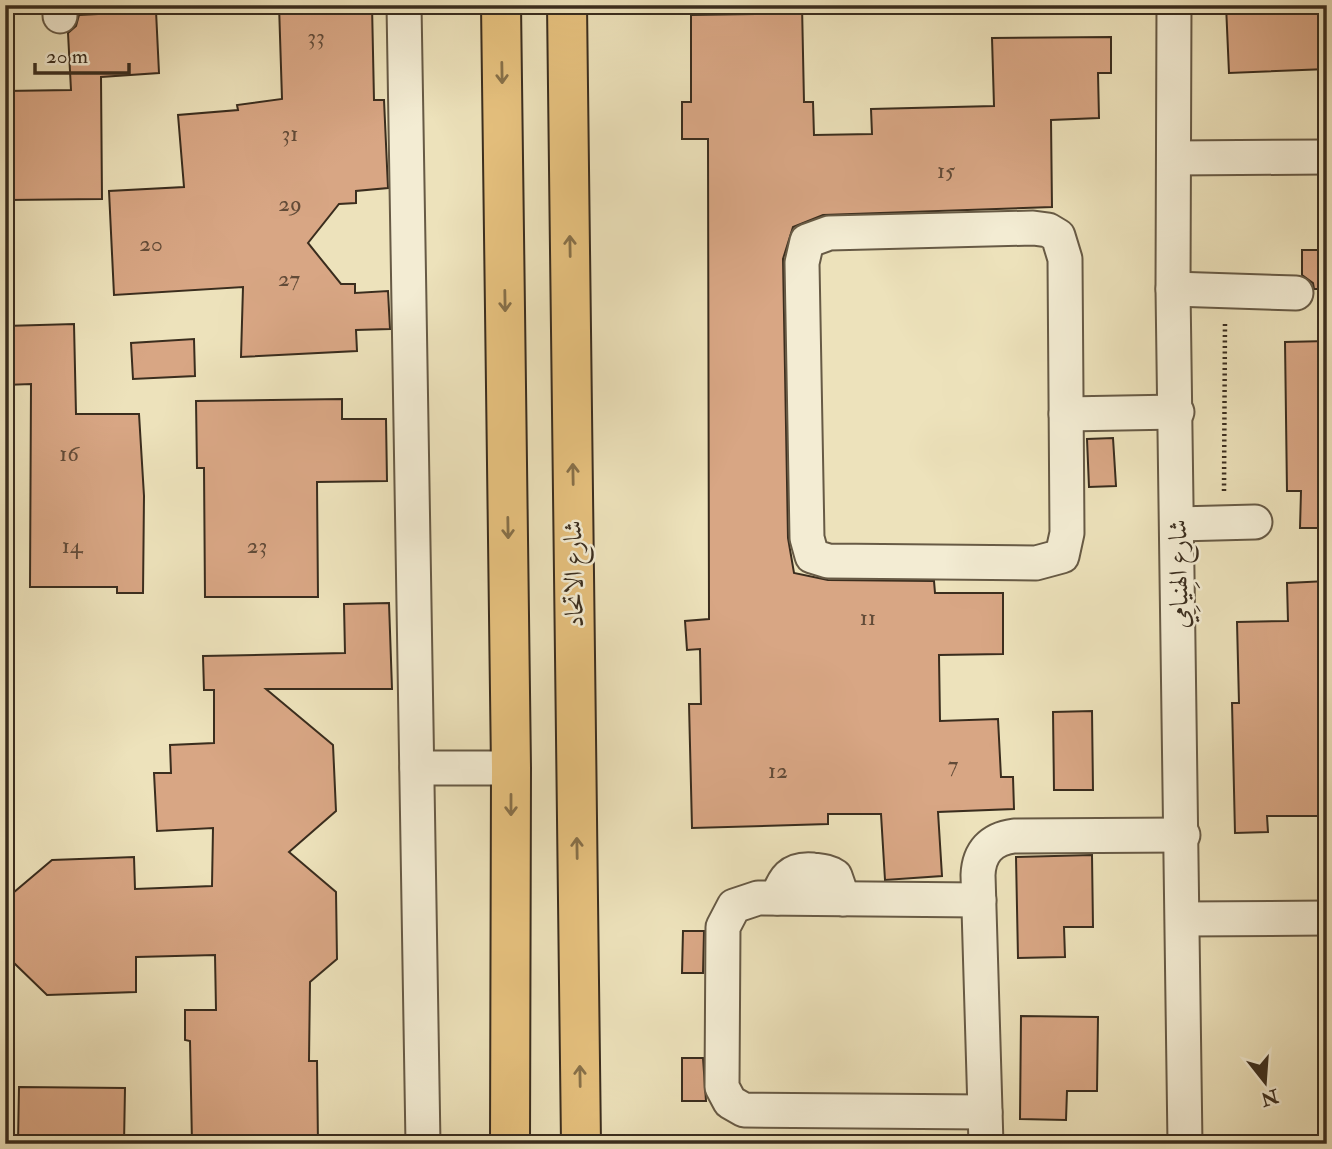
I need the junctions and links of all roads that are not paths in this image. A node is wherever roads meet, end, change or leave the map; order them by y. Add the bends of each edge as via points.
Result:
1 (404, 5) edge
2 (502, 5) edge
3 (566, 5) edge
4 (1174, 5) edge
5 (1327, 157) edge
6 (1175, 158) junction
7 (1174, 289) junction
8 (1296, 293) dead end
9 (1177, 412) junction
10 (1066, 414) junction
11 (1239, 522) road end
12 (1178, 524) junction
13 (417, 768) junction
14 (511, 768) junction
15 (1182, 835) junction
16 (979, 900) junction
17 (1327, 918) edge
18 (1184, 919) junction
19 (986, 1128) edge
20 (423, 1144) edge
21 (510, 1144) edge
22 (581, 1144) edge
23 (1185, 1144) edge

1 - 13 street
2 -> 14 main road
22 -> 3 main road, شارع الاتحاد
4 - 6 street, شارع الهِنيامِي
5 - 6 street
6 - 7 street, شارع الهِنيامِي
7 - 8 street
7 - 9 street, شارع الهِنيامِي
9 - 10 street
9 - 12 street, شارع الهِنيامِي
10 - 10 street via 1065,259 1058,236 1033,228 829,233 807,241 802,250 802,277 807,538 812,556 828,561 1036,563 1062,556 1067,533
11 - 12 street
12 - 15 street, شارع الهِنيامِي
13 - 14 street
13 - 20 street
14 -> 21 main road
15 - 16 street via 1002,838 991,843 979,863
15 - 18 street, شارع الهِنيامِي
16 - 19 street
16 - 19 street via 742,901 725,919 722,1087 730,1102 753,1111
17 - 18 street
18 - 23 street, شارع الهِنيامِي

